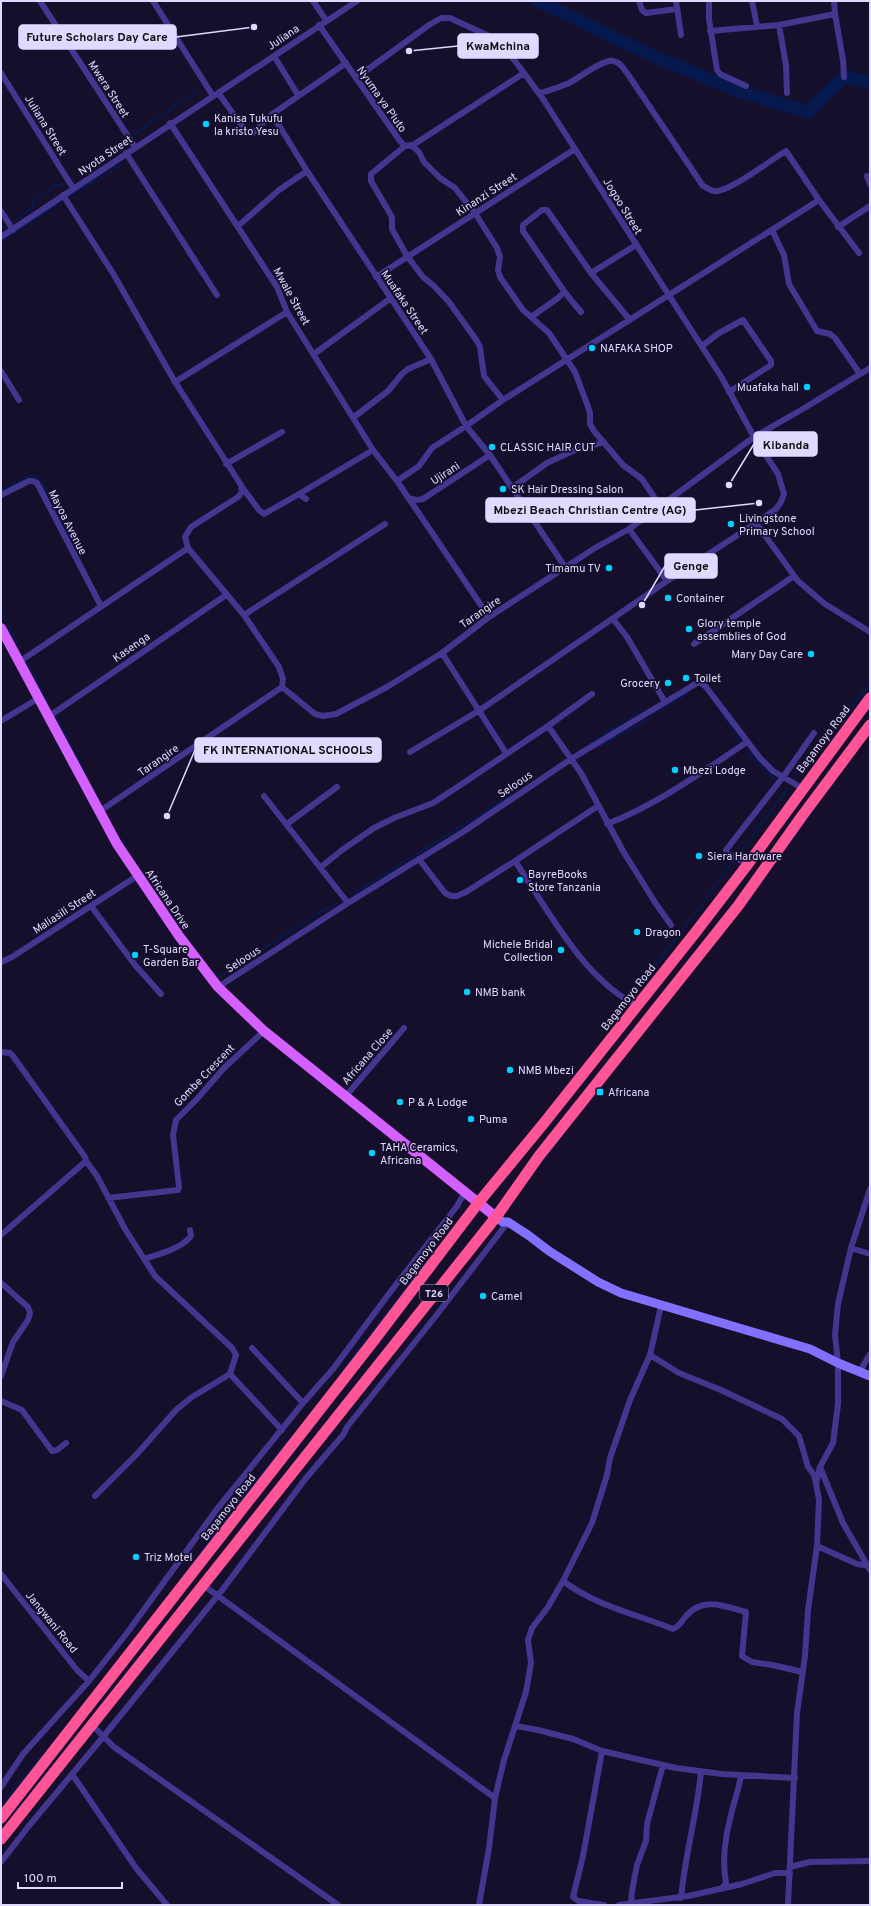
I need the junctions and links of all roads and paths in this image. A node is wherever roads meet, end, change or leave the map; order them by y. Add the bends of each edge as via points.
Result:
1 (40, 1) edge
2 (153, 1) edge
3 (313, 1) edge
4 (357, 1) edge
5 (639, 1) edge
6 (676, 1) edge
7 (709, 1) edge
8 (752, 1) edge
9 (834, 1) edge
10 (677, 9) junction
11 (836, 14) junction
12 (326, 20) junction
13 (319, 25) junction
14 (779, 25) junction
15 (757, 26) junction
16 (710, 31) junction
17 (681, 35) dead end
18 (274, 56) junction
19 (346, 63) junction
20 (1, 73) edge
21 (524, 73) junction
22 (356, 78) junction
23 (844, 78) dead end
24 (746, 86) dead end
25 (539, 93) junction
26 (787, 93) dead end
27 (218, 94) junction
28 (298, 95) junction
29 (271, 115) junction
30 (170, 123) junction
31 (135, 146) junction
32 (408, 146) junction
33 (575, 149) junction
34 (126, 153) junction
35 (307, 171) junction
36 (867, 176) dead end
37 (870, 184) edge
38 (73, 188) junction
39 (63, 195) junction
40 (819, 200) junction
41 (870, 206) edge
42 (1, 211) edge
43 (475, 213) junction
44 (238, 226) junction
45 (838, 226) junction
46 (13, 230) junction
47 (772, 230) junction
48 (1, 237) edge
49 (636, 245) junction
50 (859, 253) dead end
51 (407, 256) junction
52 (591, 273) junction
53 (376, 277) junction
54 (564, 292) junction
55 (217, 295) dead end
56 (669, 296) junction
57 (391, 298) junction
58 (287, 312) junction
59 (580, 312) dead end
60 (531, 317) junction
61 (630, 320) junction
62 (702, 346) junction
63 (314, 354) junction
64 (431, 359) junction
65 (567, 359) junction
66 (870, 368) edge
67 (1, 371) edge
68 (860, 374) junction
69 (175, 382) junction
70 (729, 392) junction
71 (19, 400) dead end
72 (502, 400) junction
73 (354, 417) junction
74 (466, 426) junction
75 (282, 432) dead end
76 (754, 437) junction
77 (604, 442) junction
78 (373, 450) junction
79 (490, 455) junction
80 (226, 464) junction
81 (398, 481) junction
82 (241, 485) junction
83 (512, 488) junction
84 (299, 494) junction
85 (1, 495) edge
86 (408, 498) junction
87 (306, 499) dead end
88 (660, 506) junction
89 (756, 523) junction
90 (385, 524) dead end
91 (629, 529) junction
92 (188, 548) junction
93 (565, 567) junction
94 (794, 576) junction
95 (667, 581) junction
96 (226, 594) junction
97 (101, 606) junction
98 (244, 615) junction
99 (489, 617) junction
100 (613, 619) junction
101 (1, 628) edge
102 (870, 632) edge
103 (694, 644) dead end
104 (442, 653) junction
105 (19, 662) junction
106 (282, 687) junction
107 (592, 694) dead end
108 (39, 698) junction
109 (870, 698) edge
110 (665, 702) junction
111 (480, 710) junction
112 (48, 717) junction
113 (1, 721) edge
114 (870, 725) edge
115 (548, 726) junction
116 (814, 733) dead end
117 (747, 742) junction
118 (410, 752) dead end
119 (506, 753) junction
120 (571, 759) junction
121 (783, 777) junction
122 (337, 787) dead end
123 (802, 788) junction
124 (264, 796) dead end
125 (598, 806) junction
126 (100, 811) junction
127 (287, 824) junction
128 (607, 824) junction
129 (419, 859) junction
130 (515, 861) junction
131 (748, 864) junction
132 (320, 867) junction
133 (138, 876) junction
134 (348, 903) junction
135 (91, 906) junction
136 (671, 924) dead end
137 (1, 962) edge
138 (218, 987) junction
139 (161, 994) dead end
140 (638, 1006) junction
141 (404, 1028) dead end
142 (264, 1031) junction
143 (1, 1052) edge
144 (345, 1097) junction
145 (86, 1161) junction
146 (870, 1189) edge
147 (465, 1192) junction
148 (108, 1198) junction
149 (479, 1202) junction
150 (496, 1217) junction
151 (508, 1222) junction
152 (190, 1230) dead end
153 (1, 1235) edge
154 (851, 1248) junction
155 (870, 1254) edge
156 (144, 1259) junction
157 (1, 1283) edge
158 (661, 1306) junction
159 (252, 1348) dead end
160 (870, 1354) edge
161 (650, 1355) junction
162 (838, 1363) junction
163 (860, 1371) junction
164 (230, 1374) junction
165 (1, 1376) edge
166 (870, 1376) edge
167 (1, 1401) edge
168 (303, 1403) junction
169 (282, 1430) junction
170 (66, 1443) dead end
171 (820, 1467) junction
172 (816, 1484) junction
173 (95, 1496) dead end
174 (817, 1546) junction
175 (870, 1567) edge
176 (1, 1574) edge
177 (563, 1581) junction
178 (203, 1585) junction
179 (217, 1596) junction
180 (803, 1672) junction
181 (89, 1681) junction
182 (91, 1724) junction
183 (516, 1726) junction
184 (103, 1737) junction
185 (602, 1751) junction
186 (663, 1765) junction
187 (701, 1772) junction
188 (72, 1774) junction
189 (741, 1775) junction
190 (794, 1778) junction
191 (1, 1787) edge
192 (495, 1798) junction
193 (1, 1818) edge
194 (1, 1839) edge
195 (1, 1862) edge
196 (870, 1862) edge
197 (790, 1870) junction
198 (722, 1888) junction
199 (681, 1898) junction
200 (631, 1904) junction
201 (167, 1905) edge
202 (338, 1905) edge
203 (479, 1905) edge
204 (604, 1905) edge
205 (619, 1905) edge
206 (788, 1905) edge

1 - 31 street, Mwera Street
2 - 27 street
3 - 12 street
4 - 12 street, Juliana
5 - 10 street via 646,13
6 - 10 street
7 - 16 street
8 - 15 street
9 - 11 street
10 - 17 street
11 - 14 street
11 - 23 street
12 - 13 street, Juliana
13 - 18 street, Juliana
13 - 19 street, Nyuma ya Pluto
14 - 15 street
14 - 26 street via 786,65
15 - 16 street
16 - 24 street via 717,70 720,74
18 - 27 street, Juliana
18 - 28 street
19 - 22 street, Nyuma ya Pluto
19 - 28 street
20 - 38 street, Juliana Street
21 - 22 street, Jogoo Street via 506,49 492,37 450,18 441,18
21 - 25 street, Jogoo Street
21 - 32 street, Nyuma ya Pluto
22 - 32 street, Nyuma ya Pluto via 400,141
25 - 33 street, Jogoo Street
25 - 40 street via 570,82 605,62 614,61 627,73 703,186 714,192 724,190 786,150
27 - 29 street via 247,133 253,133
27 - 30 street, Nyota Street
28 - 29 street
29 - 35 street, Muafaka Street
30 - 31 street, Nyota Street
30 - 44 street, Mwale Street
31 - 34 street, Nyota Street
32 - 43 street via 419,152 424,162 440,178 455,188
32 - 51 street via 370,177 392,216 392,229
33 - 43 street, Kinanzi Street
33 - 49 street, Jogoo Street
34 - 38 street, Nyota Street
34 - 55 street
35 - 44 street via 279,190
35 - 53 street, Muafaka Street
36 - 37 street
38 - 39 street, Nyota Street
39 - 46 street, Nyota Street
39 - 69 street via 114,275
40 - 45 street
40 - 47 street
41 - 45 street
42 - 46 street
43 - 51 street, Kinanzi Street
43 - 60 street via 497,248 500,257 500,277 523,310
44 - 58 street, Mwale Street via 278,288
45 - 50 street
46 - 48 street, Nyota Street
47 - 56 street
47 - 68 street via 784,255 789,284 805,313 817,331 835,338
49 - 52 street
49 - 56 street, Jogoo Street
51 - 53 street, Kinanzi Street
51 - 72 street via 422,277 449,302 477,341 484,376
52 - 54 street via 548,211 542,210 525,223 522,229
52 - 61 street
53 - 57 street, Muafaka Street
54 - 59 street
54 - 60 street
56 - 61 street
56 - 62 street, Jogoo Street
57 - 63 street
57 - 64 street, Muafaka Street
58 - 63 street, Mwale Street
58 - 69 street
60 - 65 street via 549,333
61 - 65 street
62 - 70 street, Jogoo Street
62 - 70 street via 719,332 743,320 771,361 771,365
63 - 73 street, Mwale Street
64 - 73 street via 408,369 388,391
64 - 74 street, Muafaka Street
65 - 72 street
65 - 77 street via 582,389 590,413 590,424
66 - 68 street, Tarangire
67 - 71 street
68 - 76 street, Tarangire
69 - 80 street
70 - 76 street, Jogoo Street
72 - 74 street
73 - 78 street, Mwale Street
74 - 79 street, Muafaka Street
74 - 81 street via 432,448 419,466
75 - 80 street
76 - 88 street, Tarangire
76 - 89 street, Jogoo Street via 778,474 784,494 776,509
77 - 83 street via 575,450 547,463
77 - 88 street via 623,465 642,479
78 - 81 street, Mwale Street
78 - 84 street
79 - 83 street, Muafaka Street
79 - 86 street, Ujirani via 423,499
80 - 82 street
81 - 86 street, Mwale Street
82 - 84 street via 264,514
82 - 92 street via 242,492 238,497 190,527 186,537
83 - 93 street, Muafaka Street
84 - 87 street
85 - 97 street, Mayoa Avenue via 29,481 37,483
86 - 99 street, Mwale Street
88 - 91 street, Tarangire
89 - 94 street
89 - 95 street, Jogoo Street
90 - 98 street
91 - 93 street, Tarangire
91 - 95 street
92 - 96 street
92 - 97 street
93 - 99 street, Tarangire
94 - 102 street via 825,604
94 - 103 street
95 - 100 street, Jogoo Street
96 - 98 street
96 - 112 street, Kasenga
97 - 105 street
98 - 106 street via 279,667 283,679
99 - 104 street, Tarangire
100 - 110 street via 627,637
100 - 111 street, Jogoo Street
101 - 105 main road, Africana Drive
104 - 106 street, Tarangire via 387,687 330,716 314,714
104 - 111 street
105 - 108 main road, Africana Drive
106 - 126 street, Tarangire
107 - 115 street
108 - 112 main road, Africana Drive
108 - 113 street
109 - 123 highway, Bagamoyo Road / T26
110 - 117 street, Seloous via 701,683
110 - 120 street, Seloous
111 - 118 street, Jogoo Street
111 - 119 street
112 - 126 main road, Africana Drive
114 - 150 highway, T26 via 738,906 539,1156
115 - 119 street
115 - 120 street
116 - 121 street
117 - 121 street, Seloous via 760,758
117 - 128 street via 689,781
119 - 132 street via 433,802 374,828
120 - 125 street
120 - 129 street, Seloous
121 - 123 street, Seloous
121 - 131 street via 726,850 728,854
122 - 127 street
123 - 131 highway, Bagamoyo Road / T26
124 - 127 street
125 - 128 street
125 - 130 street
126 - 133 main road, Africana Drive
127 - 132 street
128 - 136 street
129 - 130 street via 445,893 451,896 466,892
129 - 134 street, Seloous
130 - 140 street via 586,965 617,994
131 - 140 highway, Bagamoyo Road / T26
132 - 134 street
133 - 135 street, Maliasili Street
133 - 138 main road, Africana Drive via 195,959
134 - 138 street, Seloous
135 - 137 street, Maliasili Street
135 - 139 street via 134,965
138 - 142 main road, Africana Drive
140 - 149 highway, Bagamoyo Road / T26
141 - 144 street, Africana Close
142 - 144 main road, Africana Drive
142 - 148 street, Gombe Crescent via 224,1068 176,1120 173,1135 178,1190
143 - 145 street via 13,1056 73,1138
144 - 147 main road, Africana Drive
145 - 148 street
145 - 153 street
146 - 154 street
147 - 149 main road, Africana Drive
147 - 168 street via 333,1369
148 - 156 street
149 - 150 main road, Africana Drive
149 - 193 highway, Bagamoyo Road / T26
150 - 151 street
150 - 178 highway, T26
151 - 158 street via 598,1282 621,1293
151 - 179 street via 347,1427 340,1440 306,1478
152 - 156 street via 191,1236 186,1241
154 - 155 street
154 - 162 street via 836,1319
156 - 164 street via 155,1276 232,1348 236,1355
157 - 165 street via 30,1310 28,1320 13,1342
158 - 161 street
158 - 162 street via 810,1349
159 - 168 street
160 - 163 street
161 - 172 street via 679,1373 782,1419 799,1436
161 - 177 street via 630,1400 592,1523
162 - 163 street
162 - 171 street via 838,1404 833,1443
163 - 166 street
164 - 169 street
164 - 173 street via 177,1409
167 - 170 street via 22,1410 52,1451
168 - 169 street
169 - 181 street via 217,1509 156,1595
171 - 172 street
171 - 175 street via 846,1528
172 - 174 street via 819,1500
174 - 175 street
174 - 180 street
176 - 181 street, Jangwani Road via 72,1664
177 - 180 street via 606,1605 673,1629 692,1609 703,1604 719,1604 746,1612 742,1656 752,1662
177 - 183 street via 532,1628 528,1640 531,1662
178 - 179 street
178 - 182 highway, T26
179 - 184 street
179 - 192 street
180 - 190 street
181 - 191 street via 23,1754
182 - 184 street
182 - 194 highway, T26
183 - 185 street via 573,1739
183 - 192 street
184 - 188 street
184 - 202 street
185 - 186 street
185 - 204 street via 573,1897 578,1901
186 - 187 street
186 - 200 street via 647,1824 646,1841 637,1865
187 - 189 street
187 - 199 street via 683,1872
188 - 195 street
188 - 201 street via 136,1868
189 - 190 street
189 - 198 street via 729,1824 723,1868 726,1883
190 - 197 street
192 - 203 street
196 - 197 street via 810,1862
197 - 198 street
197 - 206 street
198 - 199 street
199 - 200 street
200 - 205 street

